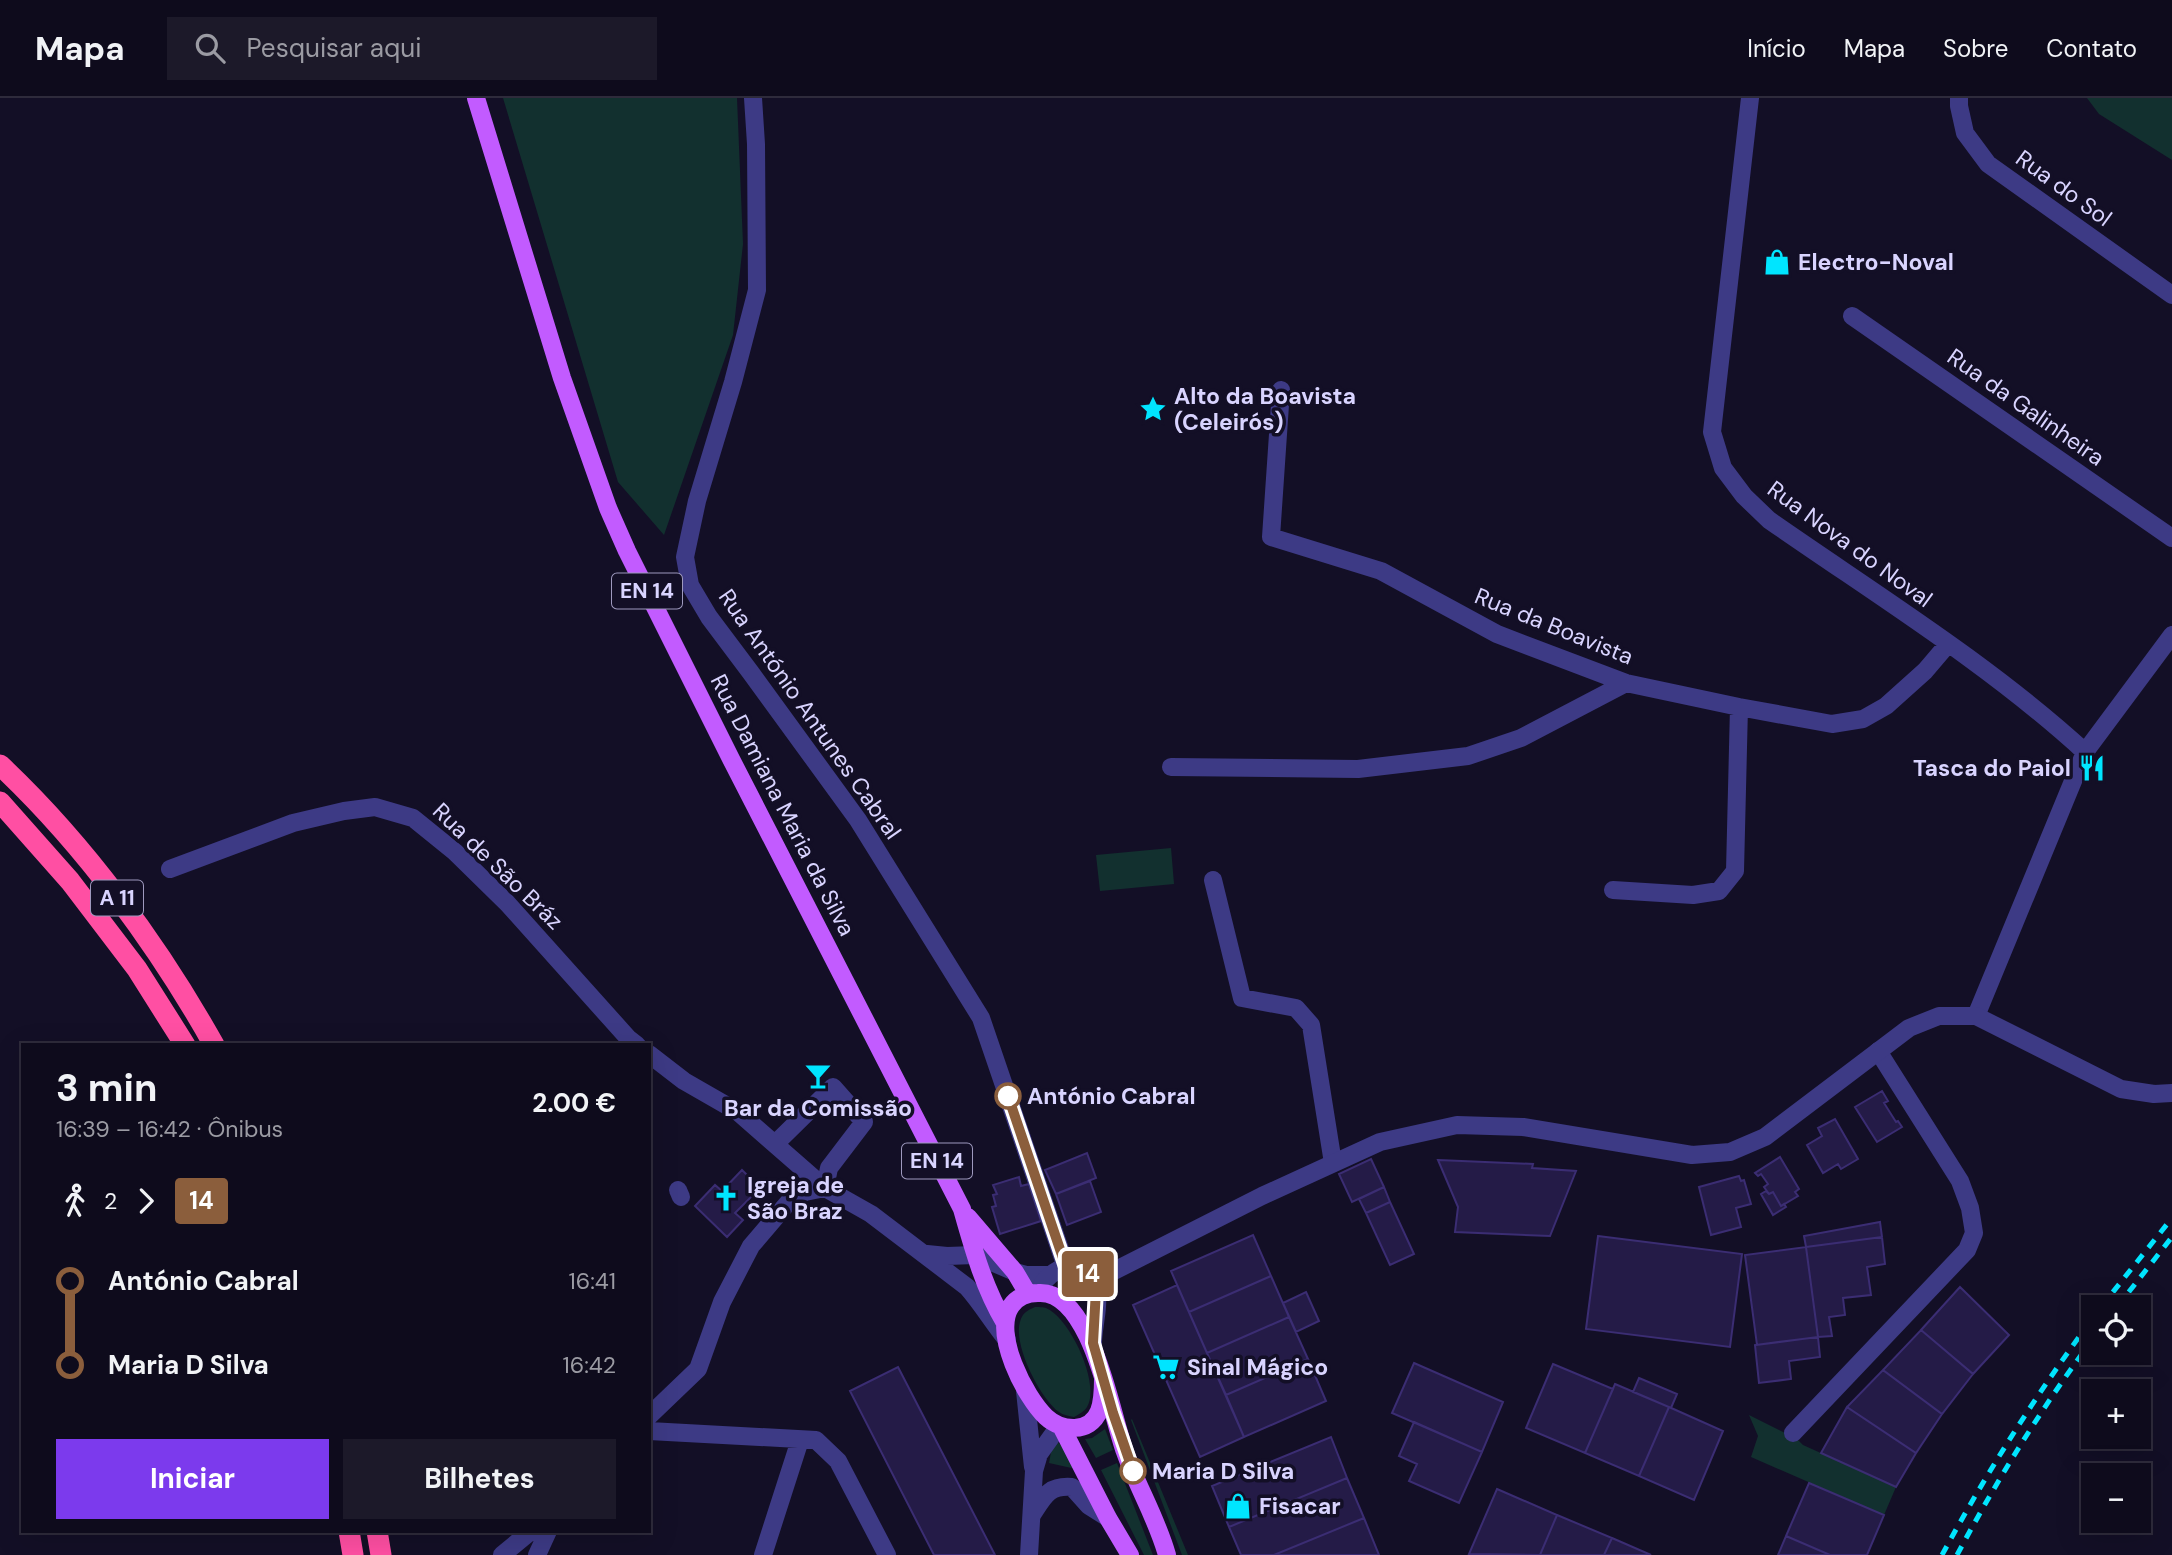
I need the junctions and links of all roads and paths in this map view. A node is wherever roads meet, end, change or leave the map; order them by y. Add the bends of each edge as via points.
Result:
1 (476, 98) edge
2 (753, 98) edge
3 (1750, 98) edge
4 (1959, 98) edge
5 (2172, 295) edge
6 (1852, 316) dead end
7 (1281, 390) dead end
8 (2172, 538) edge
9 (2172, 635) edge
10 (1948, 645) junction
11 (1626, 683) junction
12 (1739, 707) junction
13 (2085, 752) junction
14 (0, 765) edge
15 (1171, 767) dead end
16 (0, 802) edge
17 (170, 869) dead end
18 (1213, 880) dead end
19 (1613, 890) dead end
20 (1976, 1016) junction
21 (184, 1043) edge
22 (213, 1043) edge
23 (634, 1043) edge
24 (1878, 1051) junction
25 (651, 1055) edge
26 (2172, 1093) edge
27 (775, 1144) junction
28 (1333, 1163) junction
29 (825, 1188) junction
30 (962, 1209) junction
31 (925, 1253) junction
32 (975, 1255) junction
33 (1066, 1267) junction
34 (1015, 1272) junction
35 (1048, 1275) junction
36 (1092, 1279) junction
37 (1033, 1293) junction
38 (1006, 1332) junction
39 (1093, 1343) junction
40 (1103, 1379) junction
41 (1025, 1391) junction
42 (651, 1414) edge
43 (1061, 1427) junction
44 (651, 1431) edge
45 (1793, 1433) dead end
46 (800, 1440) junction
47 (1034, 1471) junction
48 (1030, 1518) junction
49 (1108, 1518) junction
50 (349, 1533) edge
51 (377, 1533) edge
52 (529, 1533) edge
53 (547, 1533) edge
54 (353, 1555) edge
55 (381, 1555) edge
56 (502, 1555) edge
57 (537, 1555) edge
58 (763, 1555) edge
59 (887, 1555) edge
60 (1029, 1555) edge
61 (1130, 1555) edge
62 (1167, 1555) edge

1 - 30 main road, Rua Damiana Maria da Silva / EN 14 via 575,417 608,508
2 - 33 street, Rua António Antunes Cabral via 757,290 697,501 685,557 690,585 858,820 981,1018
3 - 10 street, Rua Nova do Noval via 1712,432 1723,468 1769,520
4 - 5 street, Rua do Sol via 1965,133 1988,164
6 - 8 street, Rua da Galinheira
7 - 11 street, Rua da Boavista via 1271,537 1381,571 1497,634
9 - 13 street
10 - 12 street, Rua da Boavista via 1886,706 1863,719 1832,724
10 - 13 street, Rua Nova do Noval via 2050,720
11 - 12 street, Rua da Boavista
11 - 15 street via 1521,738 1468,756 1357,769
12 - 19 street via 1735,871 1719,891 1693,895
13 - 20 street
14 - 22 highway, A 11 via 114,894 160,957
16 - 21 highway, A 11 via 137,969
17 - 23 street, Rua de São Bráz via 293,824 344,811 375,807 413,818 507,903
18 - 28 street via 1242,998 1296,1008 1311,1025
20 - 24 street via 1939,1016 1909,1028
20 - 26 street via 2121,1089
24 - 28 street via 1765,1137 1730,1152 1692,1155 1523,1127 1457,1125 1380,1142
24 - 45 street via 1960,1181 1974,1233 1967,1250
25 - 27 street via 738,1112
27 - 29 street
27 - 29 street via 833,1087 864,1122 830,1168
28 - 36 street
29 - 31 street
29 - 42 street via 792,1198 751,1246 722,1302 698,1368
30 - 32 main road, Rua Damiana Maria da Silva / EN 14
30 - 34 main road, Rua Damiana Maria da Silva / EN 14
31 - 32 street
31 - 38 street via 967,1287 988,1317
32 - 34 street
32 - 38 main road, Rua Damiana Maria da Silva / EN 14
33 - 35 street
33 - 36 street via 1079,1267
34 - 35 street
34 - 37 main road, Rua Damiana Maria da Silva / EN 14
35 - 37 street
36 - 39 street via 1097,1302
37 - 38 main road via 1011,1306
37 - 39 main road via 1048,1293 1063,1302
38 - 41 main road, Rua Damiana Maria da Silva / EN 14
39 - 40 main road
40 - 43 main road via 1099,1412 1093,1420 1076,1428
40 - 62 main road via 1125,1452
41 - 43 main road, Rua Damiana Maria da Silva / EN 14 via 1045,1416
41 - 47 street
43 - 47 street via 1039,1454
43 - 49 main road, Rua Damiana Maria da Silva / EN 14
44 - 46 street
46 - 58 street
46 - 59 street via 816,1440 838,1461
47 - 48 street
48 - 49 street via 1047,1492 1059,1486 1072,1487
48 - 60 street
49 - 61 main road, Rua Damiana Maria da Silva / EN 14
50 - 54 highway
51 - 55 highway
52 - 56 street
53 - 57 street

